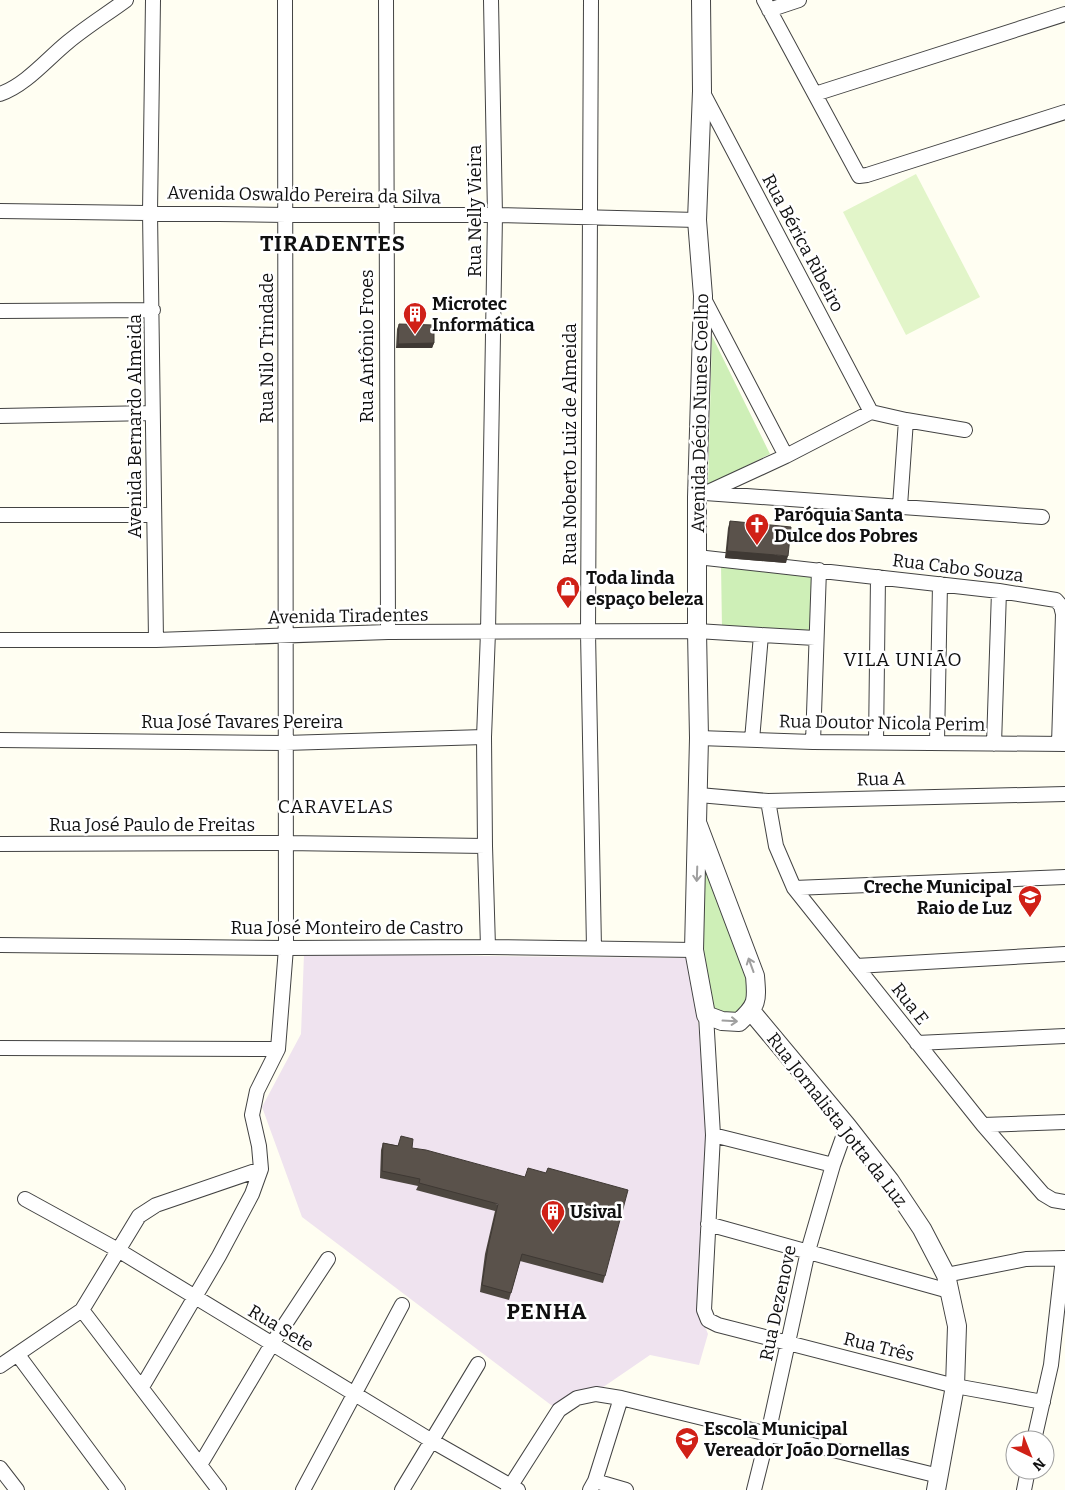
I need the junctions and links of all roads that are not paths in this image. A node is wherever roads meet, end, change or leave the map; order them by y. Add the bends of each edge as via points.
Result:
1 (126, 0) edge
2 (153, 0) edge
3 (285, 0) edge
4 (386, 0) edge
5 (491, 0) edge
6 (591, 0) edge
7 (701, 0) edge
8 (799, 0) edge
9 (766, 5) edge
10 (1065, 14) edge
11 (702, 91) junction
12 (0, 94) edge
13 (815, 94) junction
14 (1065, 112) edge
15 (0, 211) edge
16 (150, 212) junction
17 (286, 214) junction
18 (386, 215) junction
19 (496, 215) junction
20 (590, 217) junction
21 (697, 220) junction
22 (703, 296) junction
23 (153, 310) junction
24 (0, 311) edge
25 (871, 412) junction
26 (152, 413) junction
27 (0, 416) edge
28 (906, 420) junction
29 (965, 430) dead end
30 (786, 456) junction
31 (701, 495) junction
32 (900, 506) junction
33 (0, 515) edge
34 (154, 515) junction
35 (1042, 517) dead end
36 (697, 557) junction
37 (819, 570) junction
38 (878, 577) junction
39 (940, 584) junction
40 (999, 591) junction
41 (388, 632) junction
42 (488, 632) junction
43 (697, 632) junction
44 (588, 633) junction
45 (761, 635) junction
46 (286, 636) junction
47 (815, 638) junction
48 (0, 640) edge
49 (156, 640) junction
50 (484, 737) junction
51 (700, 738) junction
52 (0, 740) edge
53 (752, 740) junction
54 (813, 742) junction
55 (937, 742) junction
56 (285, 743) junction
57 (876, 743) junction
58 (994, 744) junction
59 (1062, 744) edge
60 (1065, 794) edge
61 (699, 795) junction
62 (768, 801) junction
63 (698, 825) junction
64 (286, 843) junction
65 (0, 844) edge
66 (485, 846) junction
67 (1065, 877) edge
68 (794, 888) junction
69 (0, 945) edge
70 (488, 947) junction
71 (286, 948) junction
72 (594, 948) junction
73 (694, 950) junction
74 (1065, 954) edge
75 (856, 966) junction
76 (751, 1012) junction
77 (706, 1015) junction
78 (1065, 1036) edge
79 (917, 1043) junction
80 (0, 1048) edge
81 (278, 1049) junction
82 (1065, 1122) edge
83 (983, 1125) junction
84 (847, 1126) junction
85 (713, 1135) junction
86 (833, 1165) junction
87 (261, 1169) junction
88 (25, 1199) dead end
89 (1065, 1202) edge
90 (708, 1224) junction
91 (118, 1250) junction
92 (808, 1251) junction
93 (1064, 1258) edge
94 (328, 1259) dead end
95 (947, 1283) junction
96 (195, 1296) junction
97 (402, 1305) dead end
98 (82, 1310) junction
99 (272, 1344) junction
100 (788, 1344) junction
101 (18, 1354) junction
102 (478, 1364) dead end
103 (1065, 1364) edge
104 (1050, 1365) junction
105 (0, 1366) edge
106 (955, 1386) junction
107 (142, 1387) junction
108 (354, 1393) junction
109 (621, 1398) junction
110 (1042, 1402) junction
111 (1036, 1430) edge
112 (768, 1434) junction
113 (432, 1441) junction
114 (200, 1465) junction
115 (0, 1468) edge
116 (938, 1483) edge
117 (593, 1486) edge
118 (512, 1488) edge
119 (17, 1490) edge
120 (118, 1490) edge
121 (219, 1490) edge
122 (302, 1490) edge
123 (402, 1490) edge
124 (626, 1490) edge
125 (754, 1490) edge

1 - 12 street via 70,40 21,82
2 - 16 street, Avenida Bernardo Almeida
3 - 17 street, Rua Nilo Trindade
4 - 18 street, Rua Antônio Froes
5 - 19 street, Rua Nelly Vieira
6 - 20 street, Rua Noberto Luiz de Almeida
7 - 11 street, Avenida Décio Nunes Coelho
8 - 9 street
9 - 13 street
10 - 13 street
11 - 21 street, Avenida Décio Nunes Coelho
11 - 25 street, Rua Bérica Ribeiro
13 - 14 street via 859,176 939,154
15 - 16 street, Avenida Oswaldo Pereira da Silva
16 - 17 street, Avenida Oswaldo Pereira da Silva
16 - 23 street, Avenida Bernardo Almeida
17 - 18 street, Avenida Oswaldo Pereira da Silva
17 - 46 street, Rua Nilo Trindade
18 - 19 street, Avenida Oswaldo Pereira da Silva
18 - 41 street, Rua Antônio Froes
19 - 20 street, Avenida Oswaldo Pereira da Silva
19 - 42 street, Rua Nelly Vieira
20 - 21 street, Avenida Oswaldo Pereira da Silva
20 - 44 street, Rua Noberto Luiz de Almeida
21 - 22 street, Avenida Décio Nunes Coelho
22 - 30 street
22 - 31 street, Avenida Décio Nunes Coelho
23 - 24 street
23 - 26 street, Avenida Bernardo Almeida
25 - 28 street
25 - 30 street
26 - 27 street
26 - 34 street, Avenida Bernardo Almeida
28 - 29 street
28 - 32 street
30 - 31 street
31 - 32 street
31 - 36 street, Avenida Décio Nunes Coelho
32 - 35 street
33 - 34 street
34 - 49 street, Avenida Bernardo Almeida
36 - 37 street, Rua Cabo Souza
36 - 43 street, Avenida Décio Nunes Coelho
37 - 38 street, Rua Cabo Souza
37 - 47 street
38 - 39 street, Rua Cabo Souza
38 - 57 street
39 - 40 street, Rua Cabo Souza
39 - 55 street
40 - 58 street
40 - 59 street, Rua Cabo Souza via 1056,600 1061,606
41 - 42 street, Avenida Tiradentes
41 - 46 street, Avenida Tiradentes
42 - 44 street, Avenida Tiradentes
42 - 50 street, Rua Nelly Vieira
43 - 44 street, Avenida Tiradentes
43 - 45 street, Avenida Tiradentes
43 - 51 street, Avenida Décio Nunes Coelho
44 - 72 street, Rua Noberto Luiz de Almeida
45 - 47 street, Avenida Tiradentes
45 - 53 street
46 - 49 street, Avenida Tiradentes
46 - 56 street, Rua Nilo Trindade
47 - 54 street
48 - 49 street, Avenida Tiradentes
50 - 56 street, Rua José Tavares Pereira
50 - 66 street, Rua Nelly Vieira
51 - 53 street, Rua Doutor Nicola Perim
51 - 61 street, Avenida Décio Nunes Coelho
52 - 56 street, Rua José Tavares Pereira
53 - 54 street, Rua Doutor Nicola Perim
54 - 57 street, Rua Doutor Nicola Perim
55 - 57 street, Rua Doutor Nicola Perim
55 - 58 street, Rua Doutor Nicola Perim
56 - 64 street, Rua Nilo Trindade
58 - 59 street, Rua Doutor Nicola Perim
60 - 62 street, Rua A
61 - 62 street, Rua A
61 - 63 street, Avenida Décio Nunes Coelho
62 - 68 street, Rua E via 776,846
63 -> 73 street, Avenida Décio Nunes Coelho
76 -> 63 street via 756,998 755,976
64 - 65 street, Rua José Paulo de Freitas
64 - 66 street, Rua José Paulo de Freitas
64 - 71 street, Rua Nilo Trindade
66 - 70 street, Rua Nelly Vieira
67 - 68 street
68 - 75 street, Rua E
69 - 71 street, Rua José Monteiro de Castro
70 - 71 street, Rua José Monteiro de Castro
70 - 72 street, Rua José Monteiro de Castro
71 - 81 street, Rua Nilo Trindade
72 - 73 street, Rua José Monteiro de Castro
73 - 77 street, Avenida Décio Nunes Coelho
74 - 75 street
75 - 79 street, Rua E
77 -> 76 street via 722,1021 739,1022
76 - 84 street, Rua Jornalista Jotta da Luz
77 - 85 street
78 - 79 street
79 - 83 street, Rua E
80 - 81 street
81 - 87 street via 257,1091 252,1115
82 - 83 street
83 - 89 street, Rua E via 1043,1194
84 - 86 street, Rua Dezenove
84 - 95 street, Rua Jornalista Jotta da Luz via 922,1229
85 - 86 street
85 - 90 street
86 - 92 street, Rua Dezenove
87 - 91 street via 156,1205 139,1216
87 - 96 street via 252,1194
88 - 91 street, Rua Sete
90 - 92 street
90 - 100 street, Rua Três via 704,1310 708,1320 718,1326
91 - 96 street, Rua Sete
91 - 98 street
92 - 95 street
92 - 100 street, Rua Dezenove
93 - 95 street via 1026,1259
93 - 104 street
94 - 99 street
95 - 106 street, Rua Jornalista Jotta da Luz via 958,1326
96 - 99 street, Rua Sete
96 - 107 street
97 - 108 street
98 - 101 street
98 - 107 street
99 - 108 street, Rua Sete
99 - 114 street
100 - 106 street, Rua Três
100 - 112 street, Rua Dezenove
101 - 105 street
101 - 120 street
102 - 113 street
103 - 104 street
104 - 110 street
106 - 110 street, Rua Três
106 - 116 street, Rua Jornalista Jotta da Luz
107 - 114 street
108 - 113 street, Rua Sete
108 - 122 street
109 - 112 street
109 - 117 street
109 - 118 street via 596,1394 577,1398 559,1410
110 - 111 street
112 - 116 street
112 - 125 street, Rua Dezenove
113 - 118 street, Rua Sete
113 - 123 street
114 - 121 street
115 - 119 street
117 - 124 street

